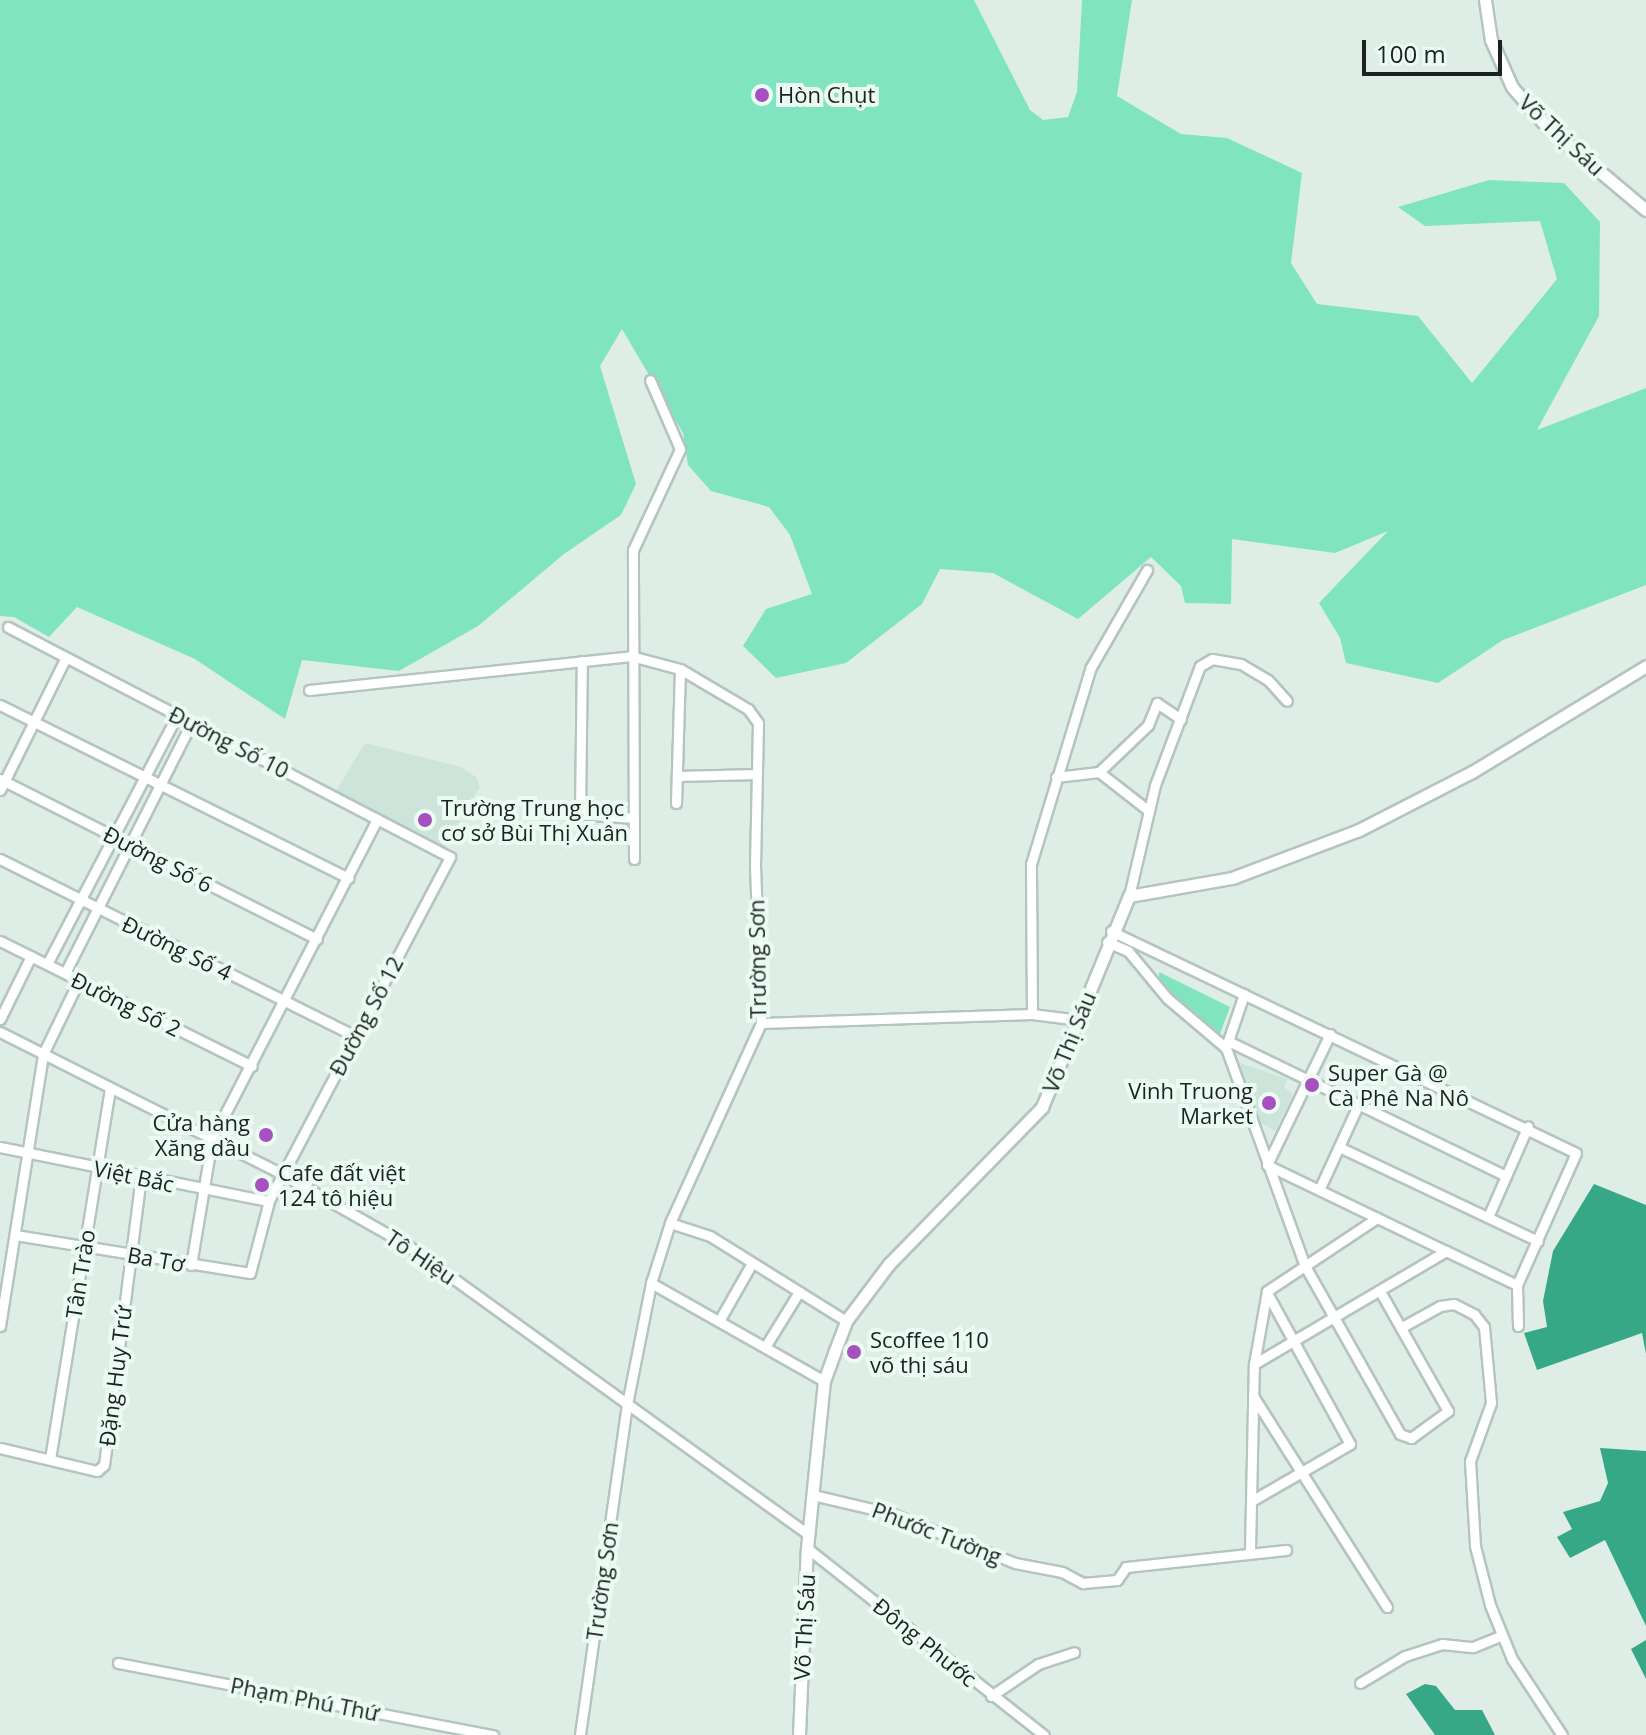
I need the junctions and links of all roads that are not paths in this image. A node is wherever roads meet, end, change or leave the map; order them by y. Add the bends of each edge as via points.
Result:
1 (1485, 0) edge
2 (1646, 210) edge
3 (650, 380) dead end
4 (1147, 570) dead end
5 (8, 627) dead end
6 (631, 656) junction
7 (66, 657) junction
8 (582, 661) junction
9 (1646, 666) edge
10 (680, 669) junction
11 (309, 690) dead end
12 (1287, 701) dead end
13 (0, 705) edge
14 (177, 715) junction
15 (1181, 719) junction
16 (35, 721) junction
17 (192, 722) junction
18 (1099, 772) junction
19 (757, 774) junction
20 (145, 776) junction
21 (677, 776) junction
22 (1056, 777) junction
23 (1, 783) edge
24 (160, 784) junction
25 (676, 803) dead end
26 (1149, 811) junction
27 (551, 812) dead end
28 (580, 814) junction
29 (634, 818) junction
30 (377, 819) junction
31 (113, 836) junction
32 (130, 844) junction
33 (450, 857) joint
34 (0, 859) edge
35 (634, 859) dead end
36 (348, 878) junction
37 (1129, 896) junction
38 (80, 900) junction
39 (97, 908) junction
40 (1109, 937) junction
41 (317, 939) junction
42 (0, 941) edge
43 (31, 956) junction
44 (47, 964) junction
45 (65, 973) junction
46 (79, 980) junction
47 (1244, 994) junction
48 (285, 1001) junction
49 (1032, 1014) junction
50 (0, 1019) edge
51 (1080, 1020) junction
52 (761, 1023) junction
53 (0, 1032) edge
54 (1330, 1034) junction
55 (355, 1036) junction
56 (1227, 1045) junction
57 (43, 1054) junction
58 (252, 1066) junction
59 (1308, 1079) junction
60 (110, 1088) junction
61 (1359, 1103) junction
62 (1528, 1126) junction
63 (212, 1139) junction
64 (0, 1147) edge
65 (1339, 1147) junction
66 (26, 1151) junction
67 (1267, 1165) junction
68 (97, 1168) junction
69 (282, 1174) junction
70 (1506, 1176) junction
71 (141, 1178) junction
72 (203, 1190) junction
73 (1319, 1190) junction
74 (269, 1201) junction
75 (1488, 1217) junction
76 (1377, 1218) junction
77 (670, 1223) junction
78 (15, 1235) junction
79 (1538, 1241) junction
80 (84, 1247) junction
81 (1446, 1251) junction
82 (129, 1254) junction
83 (752, 1263) junction
84 (191, 1265) junction
85 (1305, 1266) junction
86 (250, 1273) joint
87 (651, 1283) junction
88 (1517, 1285) junction
89 (799, 1292) junction
90 (1267, 1293) junction
91 (1381, 1293) junction
92 (1334, 1320) junction
93 (719, 1321) junction
94 (846, 1321) junction
95 (0, 1326) edge
96 (1518, 1326) dead end
97 (1402, 1327) junction
98 (1292, 1344) junction
99 (765, 1347) junction
100 (1254, 1364) junction
101 (824, 1381) junction
102 (1253, 1396) junction
103 (627, 1404) junction
104 (0, 1448) edge
105 (50, 1459) junction
106 (1303, 1473) junction
107 (813, 1495) junction
108 (1253, 1500) junction
109 (808, 1542) junction
110 (1250, 1550) junction
111 (1286, 1550) dead end
112 (1387, 1607) dead end
113 (1502, 1635) junction
114 (1074, 1652) dead end
115 (118, 1663) dead end
116 (1360, 1683) dead end
117 (991, 1696) junction
118 (493, 1735) edge
119 (580, 1735) edge
120 (799, 1735) edge
121 (1044, 1735) edge
122 (1562, 1735) edge

1 - 2 main road, Võ Thị Sáu via 1491,40 1512,87 1547,127
3 - 6 street via 680,449 635,539
4 - 22 street via 1091,667
5 - 7 street, Đường Số 10
6 - 8 street, Trường Sơn
6 - 10 street, Trường Sơn
6 - 29 street
7 - 14 street, Đường Số 10
7 - 16 street
8 - 11 street, Trường Sơn
8 - 28 street
9 - 37 main road via 1472,772 1359,830 1232,878
10 - 19 street, Trường Sơn via 752,713 758,723
10 - 21 street
12 - 15 street via 1255,670 1212,659 1194,677
13 - 16 street
14 - 17 street, Đường Số 10
14 - 20 street
15 - 18 street via 1157,703 1148,725
15 - 26 street
16 - 20 street
16 - 23 street
17 - 24 street
17 - 30 street, Đường Số 10
18 - 22 street
18 - 26 street
19 - 21 street
19 - 52 street, Trường Sơn
20 - 24 street
20 - 31 street
21 - 25 street
22 - 49 street via 1029,880
23 - 31 street, Đường Số 6
24 - 32 street
24 - 36 street
26 - 37 street
27 - 28 street
28 - 29 street
29 - 35 street
30 - 33 street, Đường Số 10
30 - 36 street
31 - 32 street, Đường Số 6
31 - 38 street
32 - 39 street
32 - 41 street, Đường Số 6
33 - 55 street, Đường Số 12
34 - 38 street, Đường Số 4
36 - 41 street
37 - 40 main road, Võ Thị Sáu
38 - 39 street, Đường Số 4
38 - 44 street
39 - 45 street
39 - 48 street, Đường Số 4
40 - 47 street
40 - 51 main road, Võ Thị Sáu
40 - 56 street via 1128,951 1167,998
41 - 48 street
42 - 43 street, Đường Số 2
43 - 44 street, Đường Số 2
43 - 50 street
44 - 45 street, Đường Số 2
45 - 46 street, Đường Số 2
46 - 57 street
46 - 58 street, Đường Số 2
47 - 54 street
47 - 56 street
48 - 55 street, Đường Số 4
48 - 58 street
49 - 51 street
49 - 52 street
51 - 94 main road, Võ Thị Sáu via 1042,1107 889,1264
52 - 77 street, Trường Sơn
53 - 57 street, Tô Hiệu
54 - 59 street
54 - 62 street
55 - 69 street, Đường Số 12
56 - 59 street
56 - 67 street
57 - 60 street, Tô Hiệu
57 - 66 street
58 - 63 street
59 - 61 street
59 - 67 street
60 - 63 street, Tô Hiệu
60 - 68 street, Tân Trào
61 - 65 street
61 - 70 street
62 - 70 street
62 - 79 street via 1572,1148 1576,1158
63 - 69 street, Tô Hiệu
63 - 72 street
64 - 66 street, Việt Bắc
65 - 73 street
65 - 75 street
66 - 68 street, Việt Bắc
66 - 78 street
67 - 73 street
67 - 85 street
68 - 71 street, Việt Bắc
68 - 80 street, Tân Trào
69 - 74 street, Đường Số 12
69 - 103 street, Tô Hiệu via 407,1245
70 - 75 street
71 - 72 street, Việt Bắc
71 - 82 street, Đặng Huy Trứ
72 - 74 street, Việt Bắc
72 - 84 street
73 - 76 street
74 - 86 street, Đường Số 12
75 - 79 street
76 - 81 street
76 - 85 street
77 - 83 street via 710,1236
77 - 87 street, Trường Sơn
78 - 80 street, Ba Tơ
78 - 95 street
79 - 88 street
80 - 82 street, Ba Tơ
80 - 105 street, Tân Trào
81 - 88 street
81 - 91 street
82 - 84 street, Ba Tơ
82 - 105 street, Đặng Huy Trứ via 104,1465 97,1471
83 - 89 street
83 - 93 street
84 - 86 street, Ba Tơ
85 - 90 street
85 - 92 street
87 - 93 street
87 - 103 street, Trường Sơn
88 - 96 street
89 - 94 street
89 - 99 street
90 - 98 street
90 - 100 street
91 - 92 street
91 - 97 street
92 - 97 street via 1408,1439 1448,1411
92 - 98 street
93 - 99 street
94 - 101 main road, Võ Thị Sáu
97 - 113 street via 1454,1304 1474,1314 1484,1327 1490,1413 1471,1452 1469,1486 1482,1576
98 - 100 street
98 - 106 street via 1350,1441
99 - 101 street
100 - 102 street
101 - 107 main road, Võ Thị Sáu
102 - 106 street
102 - 108 street
103 - 109 street, Tô Hiệu
103 - 119 street, Trường Sơn
104 - 105 street, Đặng Huy Trứ
106 - 108 street
106 - 112 street
107 - 109 main road, Võ Thị Sáu
107 - 110 street, Phước Tường via 890,1513 1015,1563 1062,1572 1083,1583 1107,1583 1123,1575 1126,1567 1200,1563
108 - 110 street
109 - 117 street, Đông Phước
109 - 120 main road, Võ Thị Sáu
110 - 111 street
113 - 116 street via 1473,1647 1442,1644 1405,1656
113 - 122 street via 1518,1671
114 - 117 street via 1038,1664
115 - 118 street, Phạm Phú Thứ
117 - 121 street, Đông Phước

